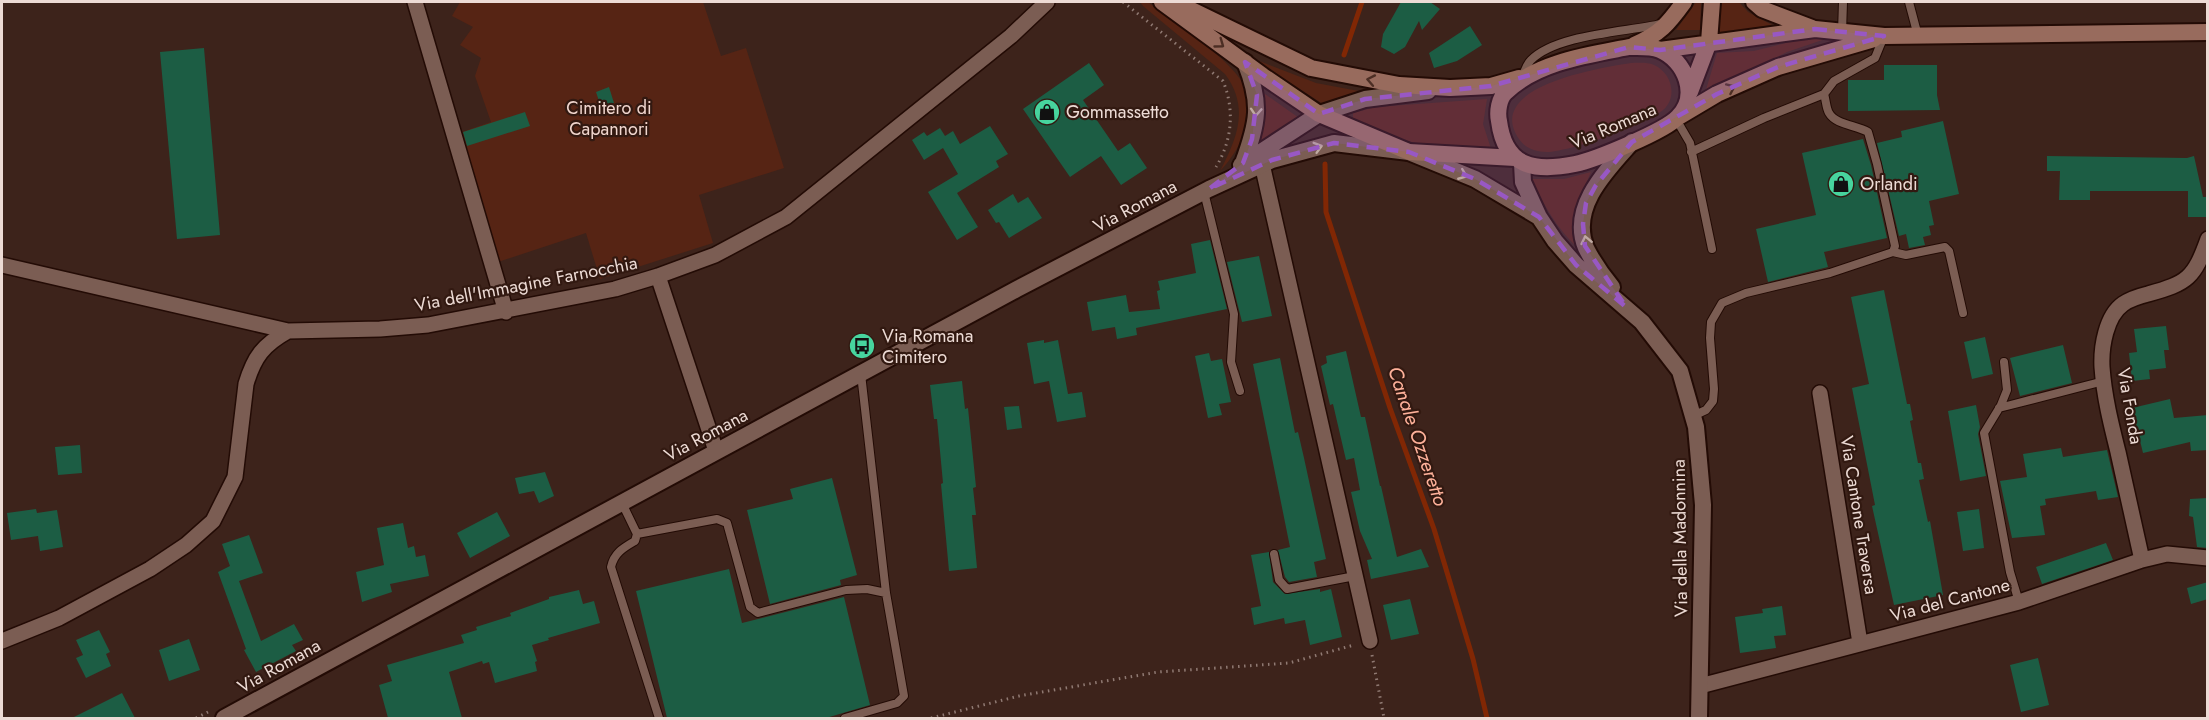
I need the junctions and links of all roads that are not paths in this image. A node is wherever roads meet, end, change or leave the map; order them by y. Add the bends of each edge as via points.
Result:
1 (415, 2) edge
2 (1047, 2) edge
3 (1162, 2) edge
4 (1174, 2) edge
5 (1684, 2) edge
6 (1712, 2) edge
7 (1754, 2) edge
8 (1841, 2) edge
9 (1853, 2) edge
10 (1909, 2) edge
11 (1669, 22) junction
12 (1815, 29) junction
13 (1842, 32) junction
14 (2208, 32) edge
15 (1884, 36) junction
16 (1918, 36) junction
17 (1709, 42) junction
18 (1629, 47) junction
19 (1660, 50) junction
20 (1245, 62) junction
21 (1522, 77) junction
22 (1450, 88) junction
23 (1690, 92) junction
24 (1824, 94) junction
25 (1319, 114) junction
26 (1678, 117) junction
27 (1632, 142) junction
28 (1409, 152) junction
29 (1691, 152) junction
30 (1519, 161) junction
31 (1244, 163) junction
32 (1262, 164) junction
33 (1208, 185) junction
34 (1539, 217) junction
35 (2208, 239) edge
36 (1712, 249) dead end
37 (1893, 252) junction
38 (2, 265) edge
39 (658, 276) junction
40 (1626, 307) junction
41 (506, 312) junction
42 (1963, 313) dead end
43 (288, 331) junction
44 (2004, 362) dead end
45 (861, 373) junction
46 (2104, 381) junction
47 (1240, 391) dead end
48 (1820, 393) dead end
49 (1999, 408) junction
50 (1693, 416) junction
51 (716, 451) junction
52 (622, 503) junction
53 (637, 534) junction
54 (1274, 554) dead end
55 (2208, 558) edge
56 (2142, 560) junction
57 (1355, 576) junction
58 (886, 593) junction
59 (2019, 602) junction
60 (2, 641) edge
61 (1370, 641) road end
62 (1860, 643) junction
63 (1700, 686) junction
64 (221, 713) edge
65 (659, 718) edge
66 (845, 718) edge
67 (1699, 718) edge

1 - 41 street
2 - 39 street, Via dell'Immagine Farnocchia via 1011,36 786,217 715,255
3 -> 20 main road, Via Romana
22 -> 4 main road via 1399,85 1311,68
5 - 11 main road
6 - 17 main road, Via Romana
7 - 12 main road via 1762,9
8 - 9 lane
8 - 13 lane
10 - 16 lane
11 - 18 main road via 1653,37
11 - 21 lane via 1562,44 1537,55
12 - 13 main road
12 - 17 main road
13 - 15 main road
14 - 16 main road
15 - 16 main road
15 - 24 lane via 1875,58 1834,81
26 -> 15 main road via 1717,94 1778,68
17 - 19 main road
17 - 23 main road, Via Romana
18 - 19 main road
18 - 21 main road via 1587,55
19 - 23 main road via 1685,72
20 - 25 main road, Via Romana
20 -> 31 street via 1257,95 1257,116
21 - 22 main road via 1491,86
21 - 30 main road via 1504,94 1497,113 1506,149
22 - 25 street via 1365,99
23 - 26 main road, Via Romana
24 - 29 lane
24 - 37 lane via 1829,113 1838,122 1868,132 1891,226
25 - 28 main road, Via Romana
25 - 31 street
26 - 27 main road, Via Romana
26 - 29 lane
27 - 30 main road, Via Romana via 1582,163 1553,169
40 -> 27 street via 1586,246 1583,224 1586,203 1596,185
28 - 30 main road, Via Romana
32 -> 28 street via 1334,143
28 -> 34 street via 1475,180
29 - 36 lane
30 - 34 street via 1523,182
31 - 33 street
32 - 33 street
32 - 57 street
33 - 45 street, Via Romana
33 - 47 lane via 1234,314 1231,362
34 - 40 street via 1576,265
35 - 46 street, Via Fonda via 2200,262 2188,278 2123,304 2112,316 2105,336
37 - 42 lane via 1906,255 1945,247
37 - 50 lane via 1722,303 1711,322 1713,401
38 - 43 street, Via dell'Immagine Farnocchia
39 - 41 street, Via dell'Immagine Farnocchia
39 - 51 street
40 - 50 street, Via della Madonnina via 1680,372
41 - 43 street, Via dell'Immagine Farnocchia via 428,325
43 - 60 street via 269,342 250,370 235,477 213,521 150,569 59,618
44 - 49 lane via 2007,390
45 - 51 street, Via Romana
45 - 58 lane
46 - 49 lane
46 - 56 street, Via Fonda
48 - 62 street, Via Cantone Traversa
49 - 59 lane via 1984,433
50 - 63 street, Via della Madonnina via 1703,504
51 - 52 street, Via Romana
52 - 53 lane
52 - 64 street, Via Romana
53 - 58 lane via 717,519 727,523 750,607 758,613 846,590
53 - 65 lane via 635,541 619,551 610,567
54 - 57 lane via 1279,580 1287,589
55 - 56 street, Via del Cantone via 2167,554
56 - 59 street, Via del Cantone
57 - 61 street
58 - 66 lane via 904,696 897,703
59 - 62 street, Via del Cantone
62 - 63 street, Via del Cantone
63 - 67 street, Via della Madonnina

